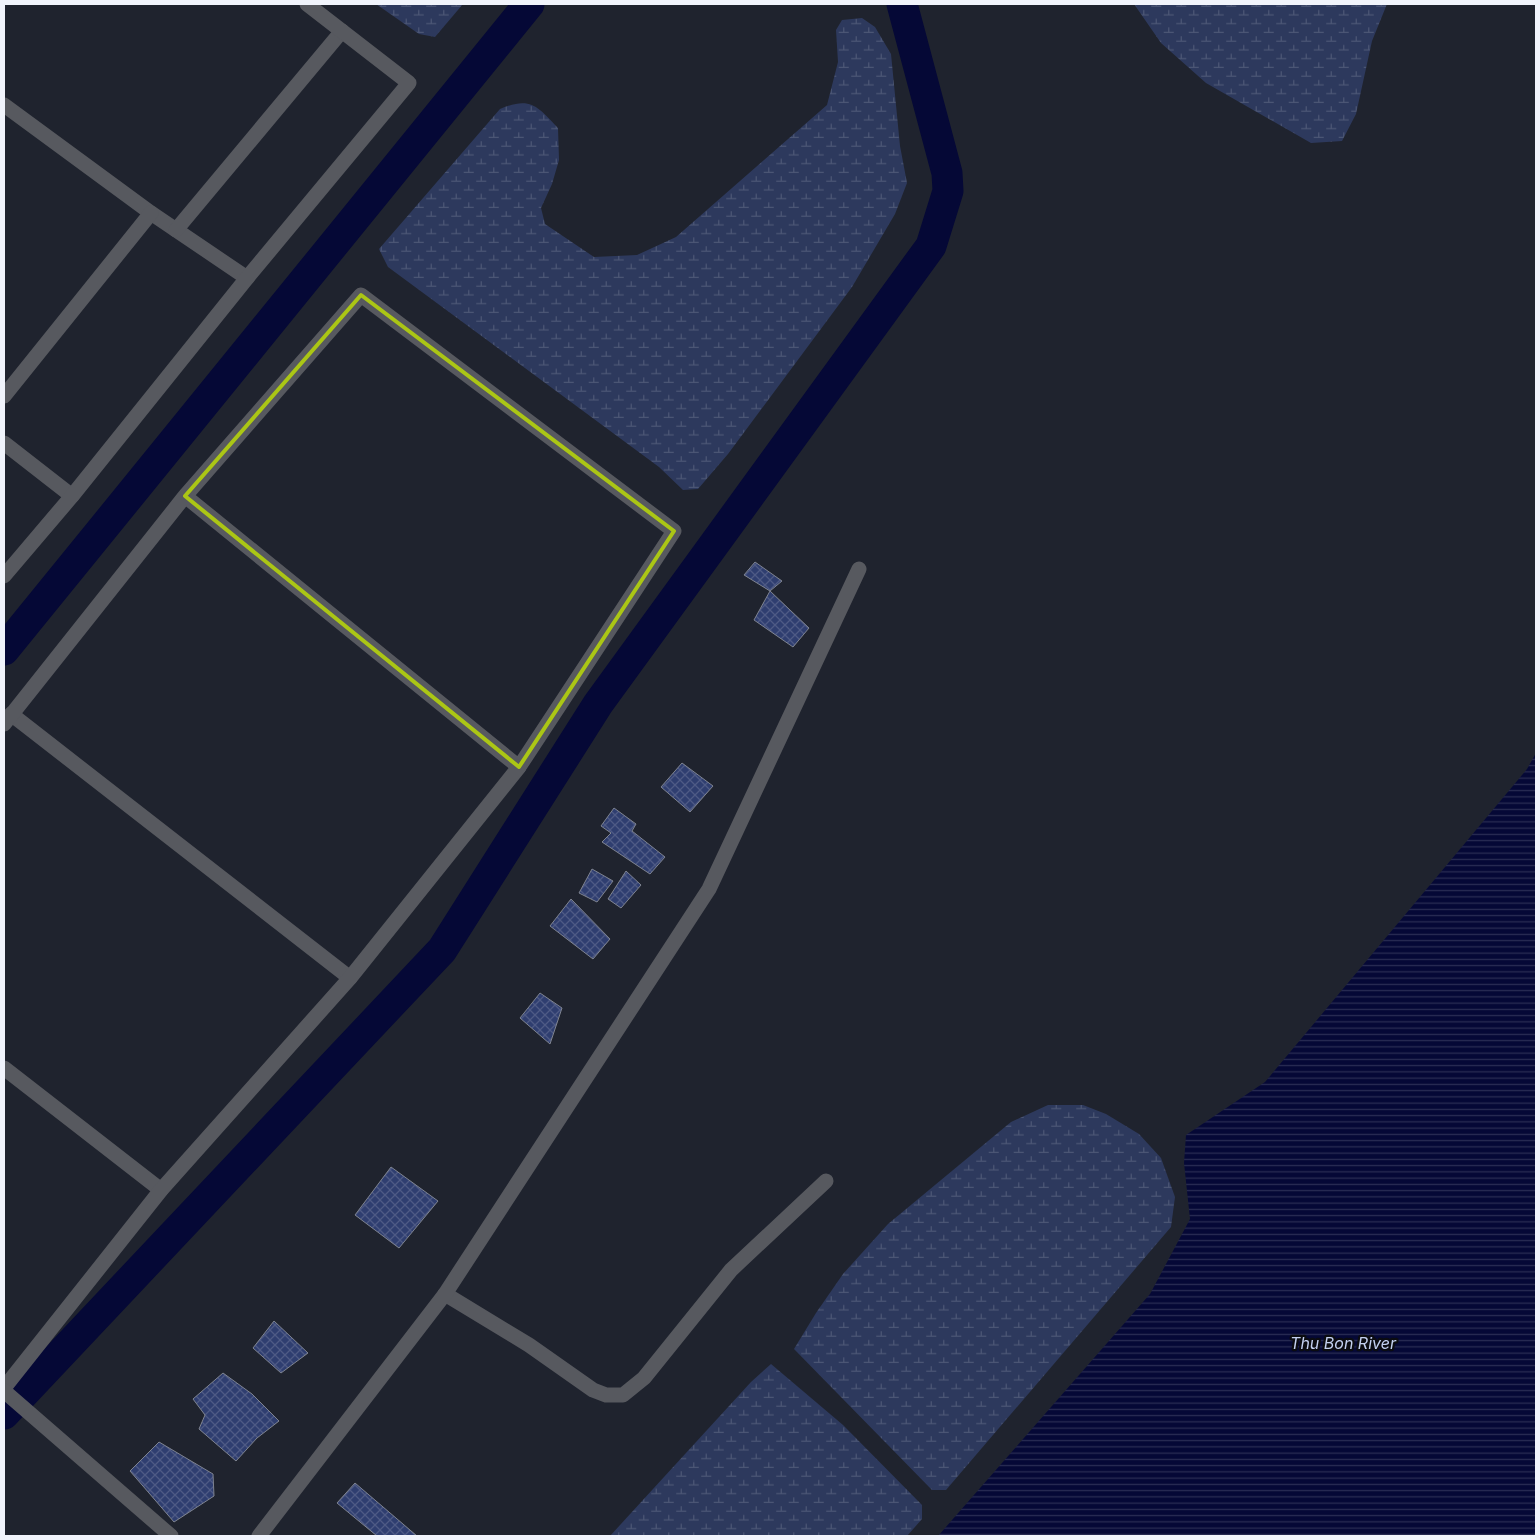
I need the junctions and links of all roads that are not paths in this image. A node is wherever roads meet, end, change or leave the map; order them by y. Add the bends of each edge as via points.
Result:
1 (307, 4) edge
2 (342, 31) junction
3 (4, 105) edge
4 (151, 213) junction
5 (176, 230) junction
6 (247, 278) junction
7 (4, 396) edge
8 (4, 444) edge
9 (72, 496) junction
10 (185, 496) junction
11 (859, 569) dead end
12 (4, 576) edge
13 (8, 719) edge
14 (519, 767) junction
15 (350, 978) junction
16 (4, 1068) edge
17 (826, 1181) dead end
18 (161, 1190) junction
19 (445, 1294) junction
20 (4, 1390) edge
21 (171, 1536) edge
22 (259, 1536) edge

1 - 2 street
2 - 5 street
2 - 6 street via 409,83
3 - 4 street
4 - 5 street
4 - 7 street
5 - 6 street
6 - 9 street
8 - 9 street
9 - 12 street
10 - 13 street
10 - 14 street
10 - 14 street via 361,295 674,531
11 - 19 street via 709,889
13 - 15 street
14 - 15 street
15 - 18 street
16 - 18 street
17 - 19 street via 731,1270 644,1378 623,1395 606,1395 593,1390 529,1345
18 - 20 street
19 - 22 street
20 - 21 street

